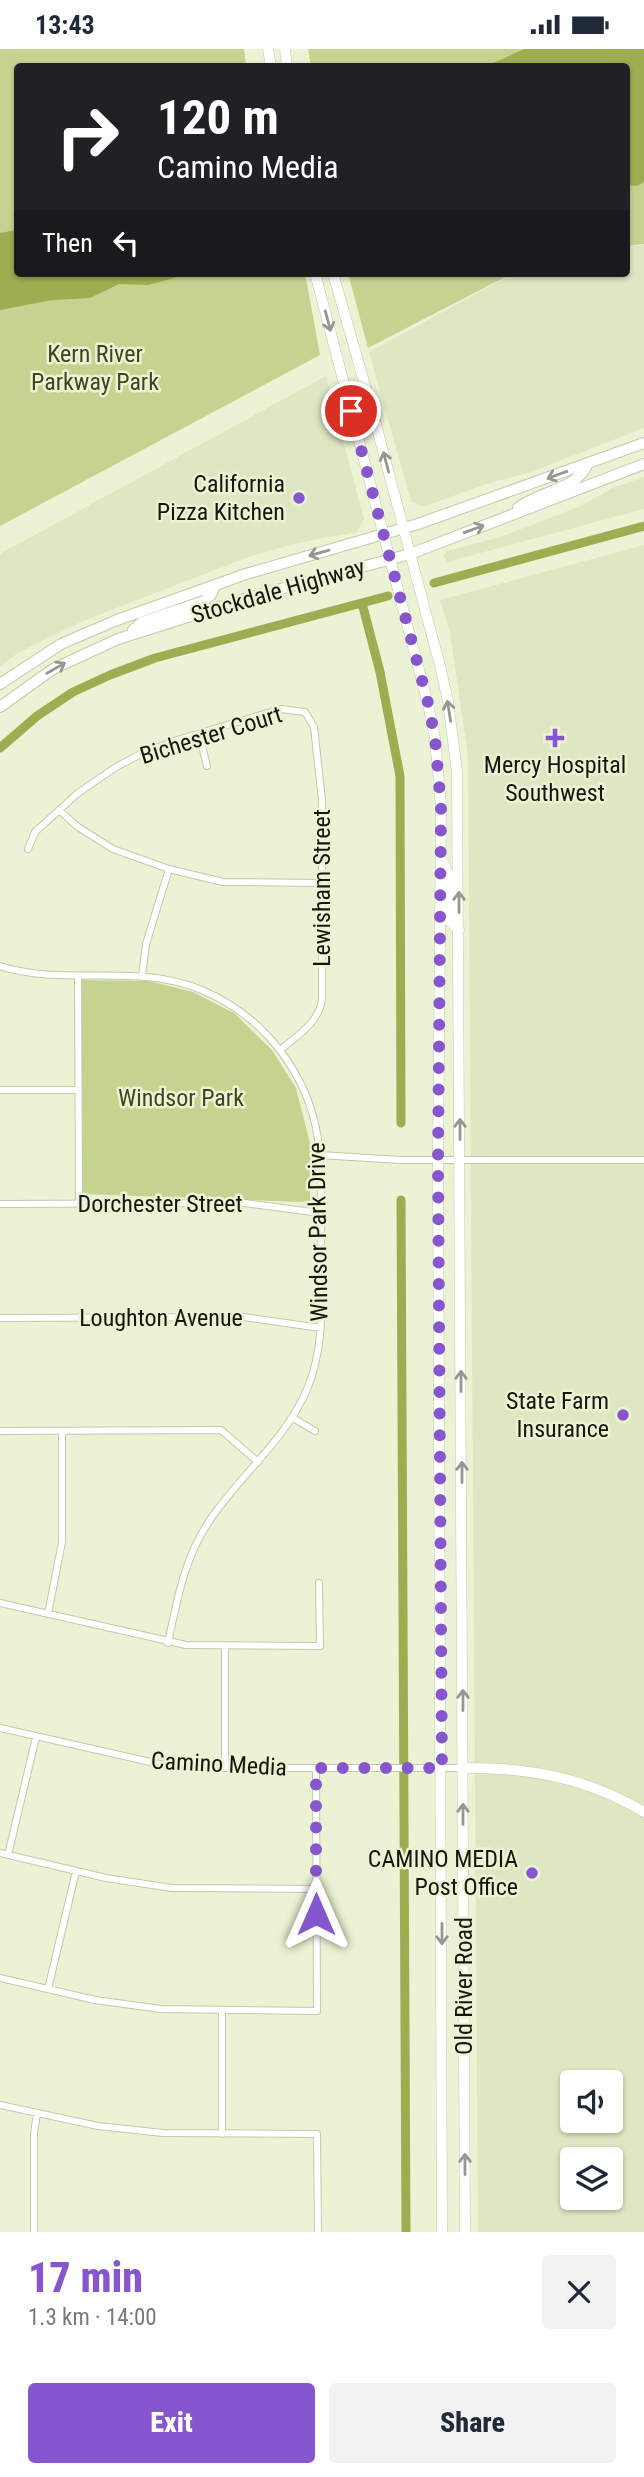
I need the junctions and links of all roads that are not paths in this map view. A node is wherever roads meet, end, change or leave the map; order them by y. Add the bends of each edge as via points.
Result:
1 (316, 277) edge
2 (334, 277) edge
3 (644, 443) edge
4 (588, 463) junction
5 (644, 464) edge
6 (508, 516) junction
7 (403, 528) junction
8 (385, 534) junction
9 (410, 554) junction
10 (391, 559) junction
11 (215, 585) junction
12 (128, 635) junction
13 (0, 684) edge
14 (0, 706) edge
15 (305, 712) joint
16 (199, 734) junction
17 (207, 766) dead end
18 (59, 810) junction
19 (28, 849) dead end
20 (441, 858) junction
21 (169, 869) junction
22 (321, 883) junction
23 (459, 930) junction
24 (0, 966) edge
25 (78, 976) junction
26 (142, 976) junction
27 (280, 1050) junction
28 (0, 1090) edge
29 (78, 1090) junction
30 (319, 1155) junction
31 (644, 1160) edge
32 (438, 1161) junction
33 (460, 1161) junction
34 (79, 1203) junction
35 (0, 1204) edge
36 (320, 1213) junction
37 (0, 1318) edge
38 (321, 1328) junction
39 (293, 1417) junction
40 (0, 1431) edge
41 (62, 1431) junction
42 (315, 1431) dead end
43 (258, 1462) junction
44 (319, 1583) dead end
45 (0, 1603) edge
46 (48, 1614) junction
47 (168, 1643) junction
48 (225, 1647) junction
49 (0, 1728) edge
50 (36, 1737) junction
51 (225, 1768) junction
52 (316, 1768) junction
53 (442, 1768) junction
54 (463, 1768) junction
55 (644, 1812) edge
56 (0, 1853) edge
57 (8, 1855) junction
58 (76, 1871) junction
59 (316, 1889) junction
60 (0, 1978) edge
61 (48, 1989) junction
62 (222, 2011) junction
63 (0, 2105) edge
64 (37, 2113) junction
65 (222, 2134) junction
66 (34, 2232) edge
67 (318, 2232) edge
68 (442, 2232) edge
69 (465, 2232) edge

1 -> 8 main road, Old River Road
7 -> 2 main road, Old River Road
3 - 4 main road, Stockdale Highway
4 - 6 main road via 580,478 530,499
4 -> 7 main road, Stockdale Highway
5 - 6 main road, Stockdale Highway
9 -> 6 main road, Stockdale Highway
7 - 8 main road, Stockdale Highway
7 - 9 main road, Old River Road
8 - 10 main road, Old River Road
8 -> 11 main road, Stockdale Highway
9 - 10 main road, Stockdale Highway
23 -> 9 main road, Old River Road via 453,736
10 - 12 main road, Stockdale Highway
10 - 20 main road, Old River Road via 435,738
11 - 12 main road via 204,601 142,622
11 - 13 main road, Stockdale Highway via 74,638
14 -> 12 main road, Stockdale Highway via 53,669
15 - 16 street, Bichester Court via 281,709
15 - 22 street, Lewisham Street via 314,727 320,771
16 - 17 street
16 - 18 street, Bichester Court via 116,767
18 - 19 street, Bichester Court via 35,832
18 - 21 street via 113,849
20 - 23 main road via 448,874 447,920
20 - 32 main road, Old River Road
21 - 22 street via 223,882
21 - 26 street via 146,944
22 - 27 street, Lewisham Street via 320,1012
33 -> 23 main road, Old River Road
24 - 25 street, Windsor Park Drive via 31,974
25 - 26 street, Windsor Park Drive
25 - 29 street
26 - 27 street, Windsor Park Drive via 186,984 219,998 252,1020
27 - 30 street, Windsor Park Drive via 308,1101
28 - 29 street
29 - 34 street
30 - 32 street
30 - 36 street, Windsor Park Drive
31 - 33 street
32 - 33 street
32 - 53 main road, Old River Road
54 -> 33 main road, Old River Road
34 - 35 street, Dorchester Street
34 - 36 street, Dorchester Street via 244,1203
36 - 38 street, Windsor Park Drive
37 - 38 street, Loughton Avenue via 244,1317
38 - 39 street, Windsor Park Drive via 315,1366
39 - 42 street
39 - 43 street, Windsor Park Drive
40 - 41 street
41 - 43 street via 221,1430
41 - 46 street via 62,1542
43 - 47 street, Windsor Park Drive via 217,1509 197,1541 183,1574
44 - 48 street via 320,1646
45 - 46 street
46 - 47 street
47 - 48 street
48 - 51 street
49 - 50 street, Camino Media
50 - 51 street, Camino Media via 168,1766
50 - 57 street
51 - 52 street, Camino Media
52 - 53 street, Camino Media
52 - 59 street
53 - 54 street, Camino Media
53 -> 68 main road, Old River Road
54 - 55 main road, Camino Media via 514,1768 564,1777
69 -> 54 main road, Old River Road
56 - 57 street
57 - 58 street
58 - 59 street via 172,1888
58 - 61 street
59 - 62 street via 317,2011
60 - 61 street
61 - 62 street via 132,2006
62 - 65 street
63 - 64 street
64 - 65 street via 128,2130
64 - 66 street
65 - 67 street via 317,2134

